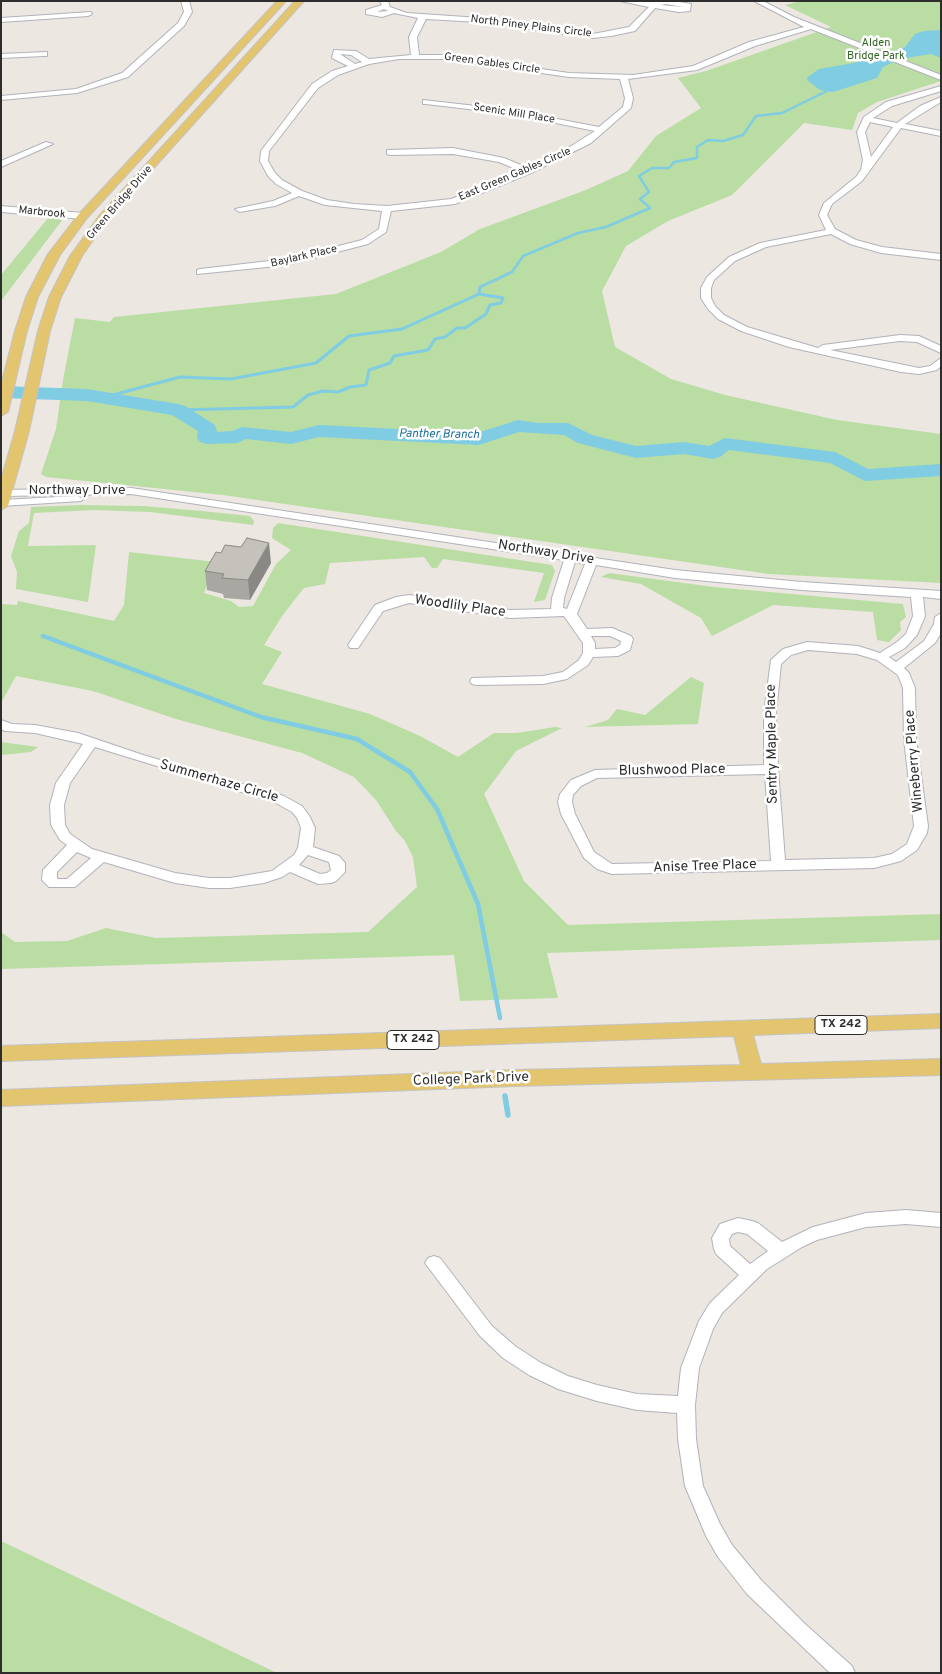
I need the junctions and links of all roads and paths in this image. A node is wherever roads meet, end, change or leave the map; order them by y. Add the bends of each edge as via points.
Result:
1 (185, 1) edge
2 (282, 1) edge
3 (300, 1) edge
4 (623, 1) edge
5 (757, 1) edge
6 (654, 3) edge
7 (384, 4) edge
8 (394, 12) junction
9 (88, 14) dead end
10 (423, 16) junction
11 (1, 20) edge
12 (800, 22) junction
13 (811, 27) junction
14 (752, 44) junction
15 (44, 54) dead end
16 (1, 56) edge
17 (415, 56) junction
18 (368, 62) junction
19 (353, 66) junction
20 (622, 77) junction
21 (941, 78) edge
22 (941, 88) edge
23 (1, 98) edge
24 (941, 100) edge
25 (426, 102) dead end
26 (867, 119) junction
27 (899, 125) junction
28 (601, 130) junction
29 (941, 134) edge
30 (49, 144) dead end
31 (390, 152) dead end
32 (1, 164) edge
33 (865, 170) junction
34 (528, 171) junction
35 (299, 193) junction
36 (1, 209) edge
37 (239, 209) dead end
38 (387, 209) junction
39 (83, 216) junction
40 (832, 230) junction
41 (941, 257) edge
42 (200, 272) dead end
43 (63, 277) junction
44 (813, 350) junction
45 (941, 350) edge
46 (941, 361) edge
47 (1, 412) edge
48 (2, 500) edge
49 (570, 557) junction
50 (592, 560) junction
51 (918, 594) junction
52 (940, 595) edge
53 (557, 611) junction
54 (571, 614) junction
55 (941, 615) edge
56 (585, 633) junction
57 (354, 646) dead end
58 (588, 653) junction
59 (881, 657) junction
60 (897, 667) junction
61 (476, 681) dead end
62 (4, 727) edge
63 (92, 742) junction
64 (771, 768) junction
65 (576, 782) joint
66 (75, 845) junction
67 (305, 849) junction
68 (905, 853) joint
69 (101, 856) junction
70 (778, 865) junction
71 (290, 866) junction
72 (941, 1021) edge
73 (742, 1028) junction
74 (1, 1054) edge
75 (941, 1067) edge
76 (753, 1072) junction
77 (1, 1098) edge
78 (941, 1220) edge
79 (781, 1251) junction
80 (434, 1263) dead end
81 (750, 1274) junction
82 (686, 1405) junction
83 (845, 1673) edge

1 - 23 street via 188,12 184,20 136,68 119,78 96,89
2 - 39 main road, Green Bridge Drive
3 - 43 main road, Green Bridge Drive via 103,218
4 - 6 street
5 - 12 street
6 - 10 street, North Piney Plains Circle via 636,26 619,33 585,36 480,20
7 - 8 street
7 - 8 street, North Piney Plains Circle via 369,12 382,15
8 - 10 street, North Piney Plains Circle
9 - 11 street
10 - 17 street via 413,37
12 - 13 street
12 - 14 street, Green Gables Circle via 771,32
13 - 14 street, Green Gables Circle
13 - 21 street
14 - 20 street, Green Gables Circle via 694,68
15 - 16 street
17 - 18 street, Green Gables Circle
17 - 20 street, Green Gables Circle via 454,57 569,75
18 - 19 street, Green Gables Circle
18 - 19 street via 353,52 336,52 335,56
19 - 35 street, Green Gables Circle via 315,86 265,151 264,161 271,174
20 - 28 street, East Green Gables Circle via 629,98 627,108
22 - 26 street via 889,104
24 - 27 street
25 - 28 street, Scenic Mill Place via 511,112
26 - 27 street
26 - 33 street via 861,132 867,160
27 - 29 street
27 - 33 street
28 - 34 street, East Green Gables Circle via 570,152
30 - 32 street
31 - 34 street via 453,151 501,160
33 - 40 street via 856,183 825,207 824,220
34 - 38 street, East Green Gables Circle via 452,202
35 - 37 street via 276,203
35 - 38 street, Green Gables Circle via 344,206
36 - 39 street, Marbrook
38 - 42 street, Baylark Place via 383,230 365,242 267,266
39 - 43 main road via 93,219 73,247
39 - 47 main road, Green Bridge Drive via 41,276 21,331
40 - 41 street via 845,239 871,248
40 - 44 street via 753,248 725,264 706,288 706,298 711,307 728,321 766,337
43 - 48 main road, Green Bridge Drive via 44,331 22,431
44 - 45 street via 900,338 919,340
44 - 46 street via 902,369 933,368
48 - 49 street, Northway Drive via 152,496
49 - 50 street, Northway Drive
49 - 53 street
50 - 51 street, Northway Drive via 685,575
50 - 54 street
51 - 52 street, Northway Drive
51 - 59 street via 919,616 910,635 902,645
52 - 55 street
53 - 54 street, Woodlily Place
53 - 57 street, Woodlily Place via 510,614 421,600 396,601 379,608
54 - 56 street
55 - 60 street via 940,624 929,643
56 - 58 street via 589,642
56 - 58 street via 612,632 627,639 626,647 618,652
58 - 61 street via 576,669 554,678
59 - 60 street, Sentry Maple Place
59 - 64 street, Sentry Maple Place via 858,650 806,646 780,657 773,670
60 - 68 street, Wineberry Place via 909,688 910,739 921,826 917,840
62 - 63 street, Summerhaze Circle via 57,732
63 - 66 street via 63,783 57,805 58,825
63 - 67 street, Summerhaze Circle via 288,803 303,817 308,828
64 - 65 street, Blushwood Place via 607,772
64 - 70 street, Sentry Maple Place
65 - 70 street, Anise Tree Place via 565,802 568,814 589,855 602,866 620,870
66 - 69 street
66 - 69 street via 50,870 48,880 54,884 70,884
67 - 71 street
67 - 71 street via 334,859 338,863 338,872 331,878 318,879
68 - 70 street, Anise Tree Place via 874,863
69 - 71 street via 166,875 209,883 245,882 264,878
72 - 73 main road, TX 242
73 - 74 main road, TX 242
73 - 76 main road
75 - 76 main road, College Park Drive
76 - 77 main road, College Park Drive
78 - 79 street via 906,1217 866,1220 813,1234
79 - 81 street
79 - 81 street via 752,1228 738,1224 726,1229 720,1238 722,1249
80 - 82 street via 486,1330 509,1352 535,1369 564,1383 597,1393 638,1402
81 - 82 street via 716,1308 704,1326 690,1368
82 - 83 street via 694,1486 725,1551 754,1587

